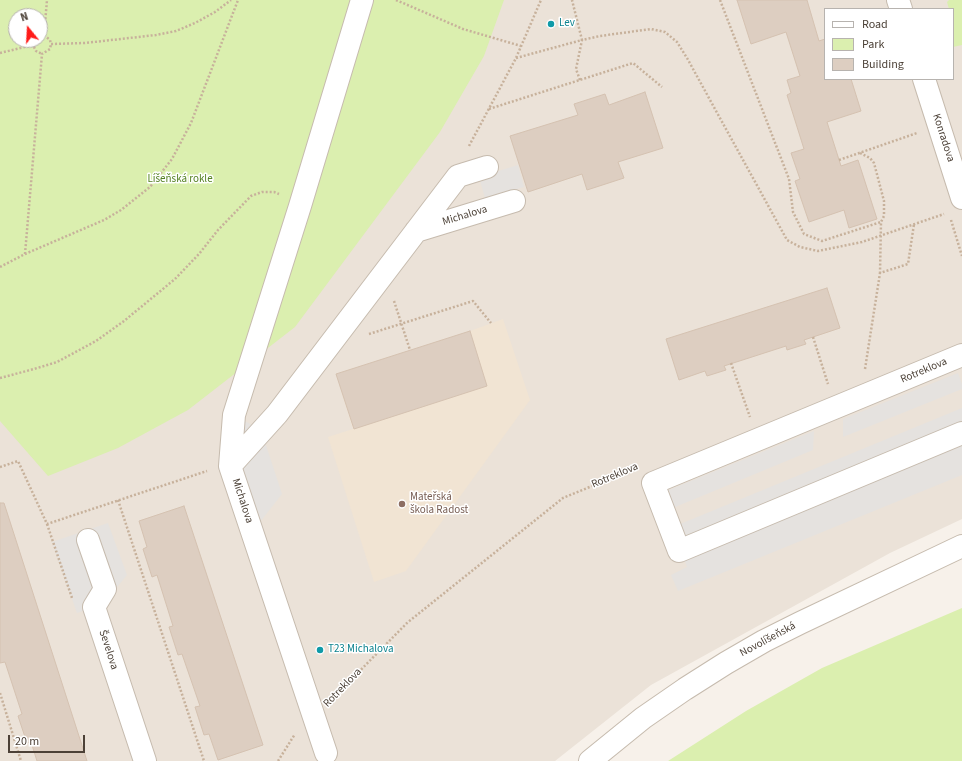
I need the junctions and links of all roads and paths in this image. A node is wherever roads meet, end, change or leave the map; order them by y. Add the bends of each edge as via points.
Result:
1 (231, 0) edge
2 (238, 0) edge
3 (362, 0) edge
4 (396, 0) edge
5 (572, 0) edge
6 (720, 0) edge
7 (48, 38) edge
8 (582, 40) junction
9 (51, 44) junction
10 (521, 46) dead end
11 (21, 48) edge
12 (34, 48) edge
13 (0, 53) edge
14 (42, 54) junction
15 (516, 58) dead end
16 (580, 80) junction
17 (924, 80) edge
18 (662, 87) dead end
19 (489, 109) dead end
20 (923, 131) dead end
21 (860, 153) junction
22 (839, 160) dead end
23 (487, 167) dead end
24 (514, 201) dead end
25 (955, 205) edge
26 (300, 206) junction
27 (882, 222) junction
28 (914, 224) junction
29 (416, 231) junction
30 (882, 235) junction
31 (25, 254) junction
32 (0, 267) edge
33 (384, 272) junction
34 (880, 273) junction
35 (402, 323) junction
36 (491, 323) dead end
37 (365, 335) dead end
38 (813, 337) dead end
39 (410, 350) dead end
40 (962, 355) edge
41 (732, 363) dead end
42 (865, 371) dead end
43 (0, 378) edge
44 (828, 386) dead end
45 (751, 419) dead end
46 (962, 432) edge
47 (230, 466) junction
48 (0, 467) edge
49 (653, 483) junction
50 (118, 500) junction
51 (88, 540) dead end
52 (962, 546) edge
53 (0, 693) edge
54 (314, 717) junction
55 (328, 758) edge
56 (21, 761) edge
57 (145, 761) edge
58 (204, 761) edge
59 (590, 761) edge

1 - 9 path via 208,16 176,31 86,43
2 - 31 path via 191,123 174,154 150,187 104,220
3 - 26 street
4 - 10 path via 463,29
5 - 8 path
6 - 27 path via 789,179 794,212 804,234 822,241
7 - 9 path
8 - 15 path
8 - 16 path via 576,69
8 - 30 path via 651,29 665,32 677,42 787,240 818,251
9 - 14 path via 50,49
11 - 13 path
12 - 14 path
14 - 31 path
16 - 18 path via 632,63
16 - 19 path
17 - 25 street, Konradova
20 - 21 path
21 - 22 path
21 - 27 path via 874,163 884,201
23 - 29 street, Michalova via 458,176
24 - 29 street, Michalova
25 - 28 path
26 - 43 path via 274,192 262,192 251,196 175,279 124,321 96,341 56,362
26 - 47 street via 234,415
27 - 30 path
28 - 30 path
28 - 34 path via 908,264
29 - 33 street, Michalova
30 - 34 path
31 - 32 path
33 - 35 path
33 - 47 street, Michalova via 277,414
34 - 42 path
35 - 36 path via 473,301
35 - 37 path
35 - 39 path
38 - 44 path
40 - 49 street, Rotreklova
41 - 45 path
46 - 49 street via 679,551
47 - 50 path via 219,464 212,469
47 - 54 street, Michalova
48 - 50 path via 18,461 47,524
49 - 54 path, Rotreklova via 646,463 563,498 407,623
50 - 58 path
51 - 57 street, Ševelova via 105,589 94,607
52 - 59 street, Novolíšeňská via 800,622 732,659 655,710
53 - 56 path
54 - 55 street, Michalova

